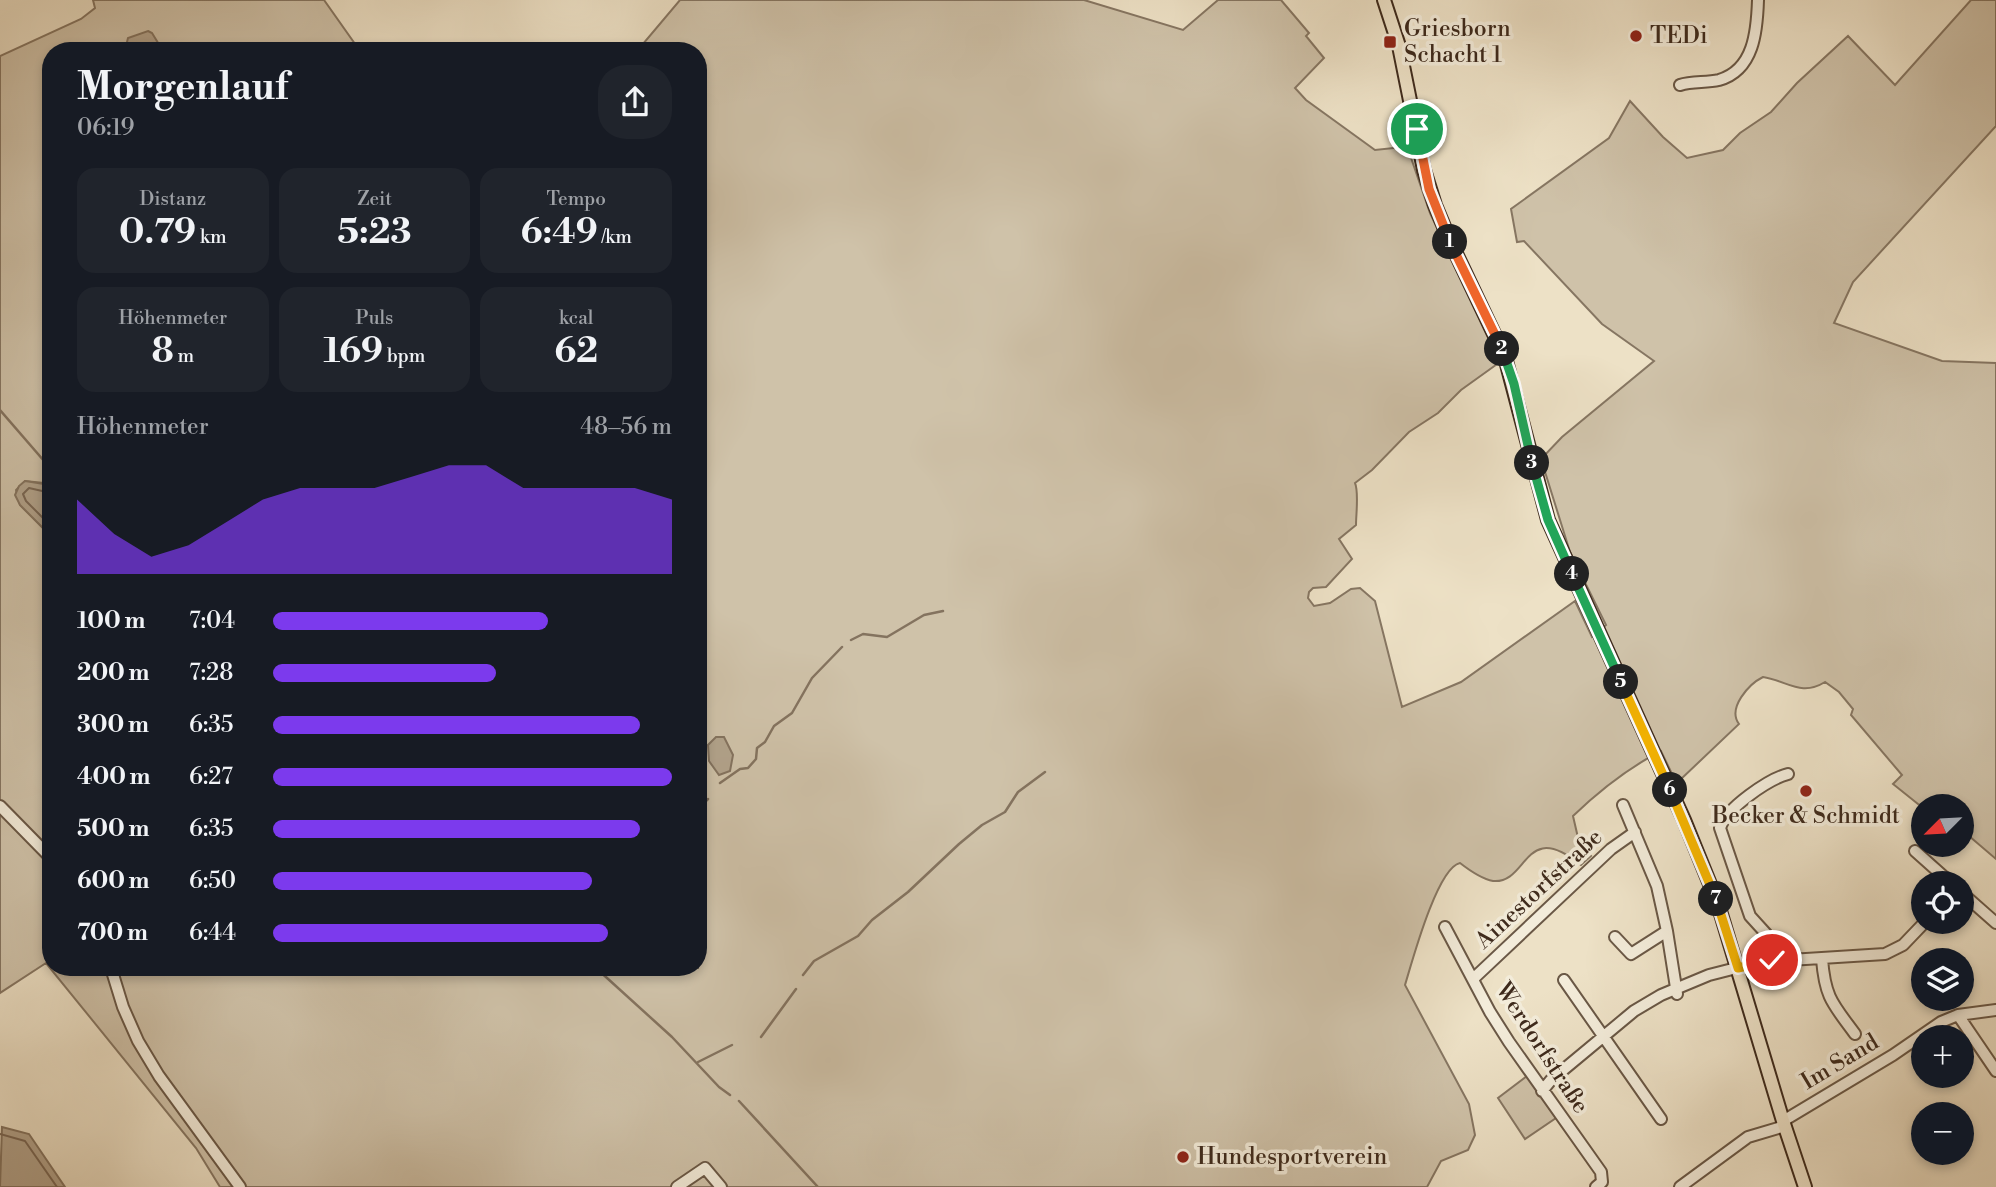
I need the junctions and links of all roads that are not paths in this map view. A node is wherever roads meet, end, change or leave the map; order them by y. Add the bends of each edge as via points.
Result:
1 (1381, 0) edge
2 (1758, 0) edge
3 (1679, 85) dead end
4 (1788, 775) dead end
5 (1623, 805) dead end
6 (0, 806) edge
7 (1635, 832) junction
8 (42, 849) edge
9 (1923, 858) edge
10 (1937, 871) edge
11 (1974, 904) edge
12 (1996, 923) edge
13 (1445, 927) dead end
14 (1667, 931) junction
15 (1913, 934) edge
16 (1615, 937) dead end
17 (1822, 959) junction
18 (1772, 960) junction
19 (1738, 968) junction
20 (113, 976) edge
21 (1473, 979) junction
22 (1564, 981) dead end
23 (1676, 991) junction
24 (1996, 1010) edge
25 (1958, 1015) junction
26 (1855, 1034) dead end
27 (1605, 1040) junction
28 (1996, 1071) edge
29 (1542, 1091) junction
30 (1661, 1119) dead end
31 (1784, 1123) junction
32 (240, 1187) edge
33 (677, 1187) edge
34 (720, 1187) edge
35 (1597, 1187) edge
36 (1681, 1187) edge
37 (1805, 1187) edge

1 - 19 main road via 1399,46 1435,205 1506,357 1548,520 1684,820
2 - 3 street via 1752,48 1741,66 1719,80
4 - 18 street via 1773,778 1727,815 1720,828 1750,916 1770,938
5 - 7 street
6 - 8 street
7 - 14 street via 1657,886
7 - 21 street, Ainestorfstraße via 1611,849
9 - 10 street
11 - 12 street
13 - 21 street, Werdorfstraße
14 - 16 street via 1631,954
14 - 23 street
15 - 17 street via 1885,954
17 - 18 street
17 - 26 street via 1828,996
18 - 19 street
19 - 23 street
19 - 31 main road
20 - 32 street via 138,1041
21 - 29 street, Werdorfstraße
22 - 27 street
23 - 27 street
24 - 25 street, Im Sand
25 - 28 street
25 - 31 street, Im Sand
27 - 29 street
27 - 30 street
29 - 35 street, Werdorfstraße via 1601,1172 1602,1182
31 - 36 street, Im Sand via 1748,1137
31 - 37 main road
33 - 34 street via 705,1168

